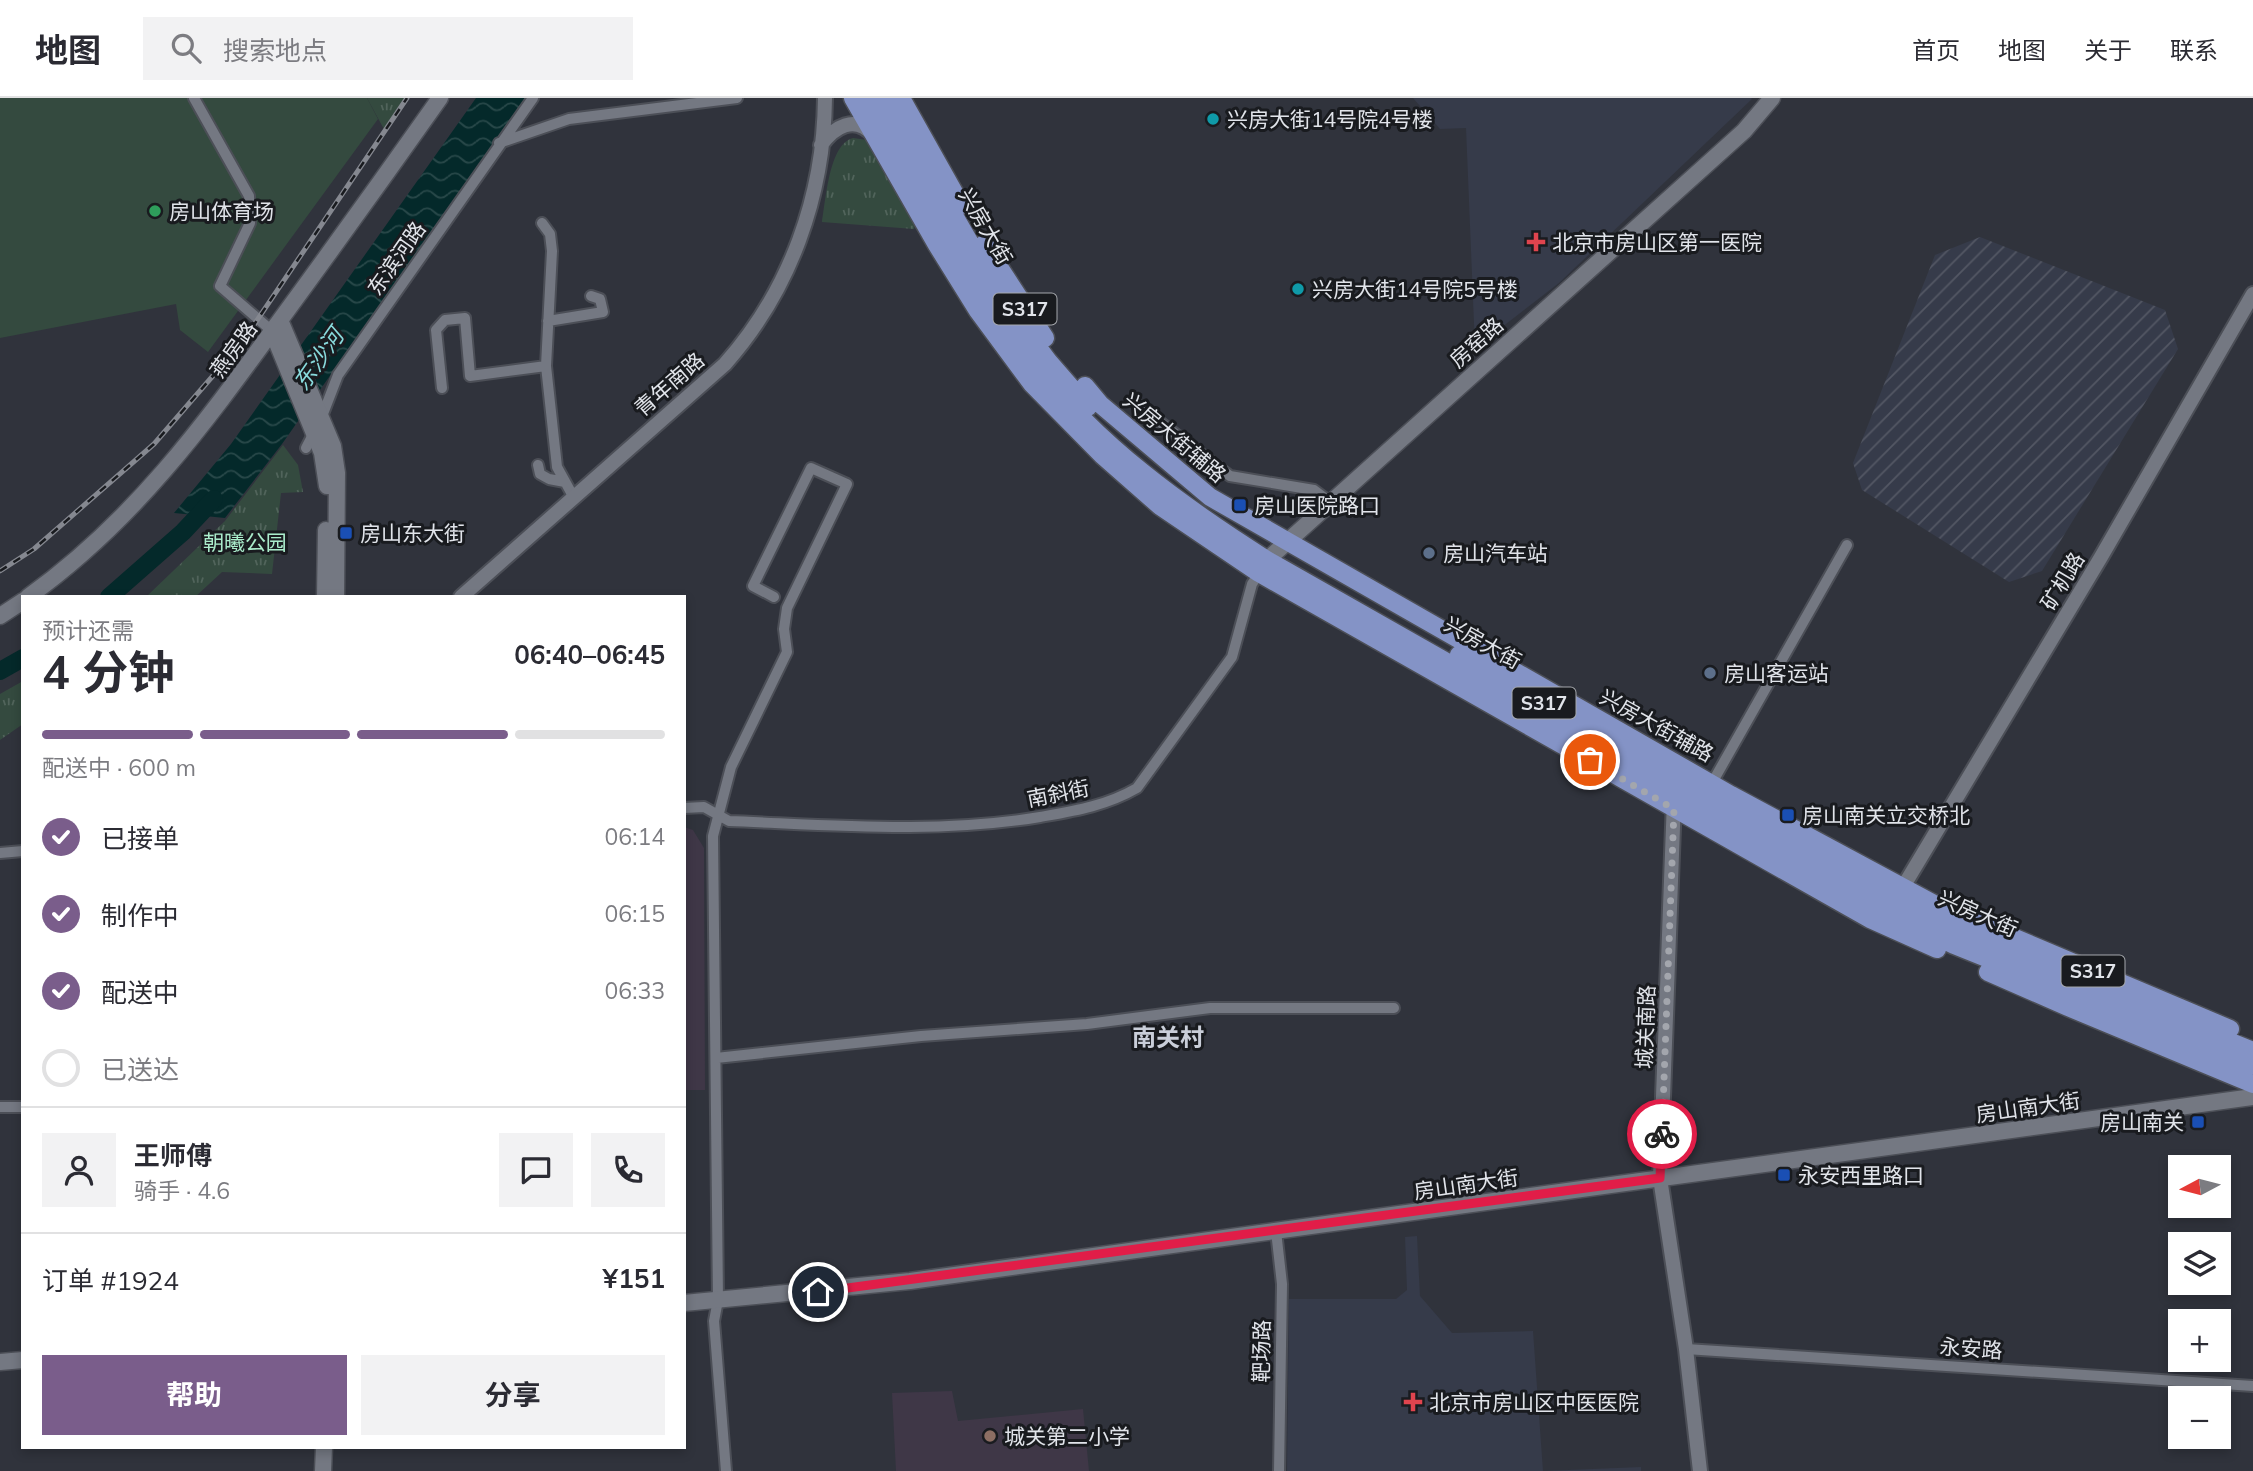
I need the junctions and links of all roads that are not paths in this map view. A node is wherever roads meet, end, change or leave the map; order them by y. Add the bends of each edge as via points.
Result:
1 (194, 98) edge
2 (440, 98) edge
3 (533, 98) edge
4 (737, 98) edge
5 (825, 98) edge
6 (853, 98) edge
7 (870, 98) edge
8 (886, 98) edge
9 (901, 98) edge
10 (1772, 98) edge
11 (877, 140) junction
12 (499, 143) junction
13 (821, 146) junction
14 (542, 223) dead end
15 (937, 246) junction
16 (981, 287) junction
17 (2253, 294) edge
18 (591, 296) dead end
19 (2248, 313) edge
20 (548, 321) junction
21 (276, 326) junction
22 (546, 366) junction
23 (442, 388) dead end
24 (1138, 405) dead end
25 (315, 418) junction
26 (1083, 437) junction
27 (306, 448) dead end
28 (1117, 450) junction
29 (538, 465) dead end
30 (565, 482) junction
31 (1165, 482) junction
32 (1194, 483) junction
33 (573, 496) junction
34 (1330, 502) junction
35 (1173, 515) junction
36 (1847, 545) dead end
37 (1272, 557) junction
38 (31, 595) edge
39 (325, 595) edge
40 (336, 595) edge
41 (463, 595) edge
42 (774, 597) dead end
43 (21, 602) edge
44 (1400, 607) junction
45 (0, 616) edge
46 (1409, 627) junction
47 (1712, 783) junction
48 (1674, 800) junction
49 (686, 808) edge
50 (718, 815) junction
51 (1792, 828) junction
52 (21, 851) edge
53 (0, 853) edge
54 (1813, 854) junction
55 (1903, 887) junction
56 (1875, 889) junction
57 (1932, 903) junction
58 (2036, 979) junction
59 (2067, 1007) junction
60 (1394, 1008) dead end
61 (2138, 1012) junction
62 (2253, 1039) edge
63 (2253, 1051) edge
64 (716, 1058) junction
65 (2253, 1065) edge
66 (2253, 1084) edge
67 (2253, 1097) edge
68 (0, 1107) edge
69 (21, 1107) edge
70 (1660, 1178) junction
71 (1276, 1231) junction
72 (718, 1300) junction
73 (686, 1303) edge
74 (1686, 1349) junction
75 (21, 1360) edge
76 (0, 1362) edge
77 (2253, 1386) edge
78 (314, 1449) edge
79 (324, 1449) edge
80 (314, 1471) edge
81 (323, 1471) edge
82 (726, 1471) edge
83 (1279, 1471) edge
84 (1700, 1471) edge

1 - 21 street via 249,197 250,223 220,286
2 - 21 main road, 燕房路
3 - 12 street, 东滨河路
4 - 12 street via 569,119
5 - 13 street, 青年南路
6 - 11 main road, 兴房大街 / S317
7 - 16 main road, 兴房大街 / S317
8 - 31 main road, 兴房大街 / S317 via 1011,312 1095,415
9 - 32 main road, 兴房大街辅路 / S317 via 980,238 1056,352 1101,404
10 - 34 main road, 房窑路 via 1744,131
11 - 13 street via 862,126 848,124 835,129
11 - 15 main road, 兴房大街 / S317
12 - 25 street, 东滨河路 via 338,375
13 - 33 street, 青年南路 via 800,243 785,279 746,340 725,364
14 - 20 street via 550,234 552,251
15 - 16 main road
15 - 26 main road, 兴房大街 / S317 via 978,312 1032,384
16 - 28 main road, 兴房大街 / S317 via 1037,367 1084,421
17 - 19 street, 矿机路
18 - 20 street via 600,299 603,312
19 - 55 street, 矿机路
20 - 22 street
21 - 25 main road
21 - 38 main road, 燕房路 via 163,476 90,548
22 - 23 street via 470,376 465,318 445,320 436,330
22 - 30 street via 557,467
24 - 34 street via 1230,476 1314,490
25 - 27 street, 东滨河路
25 - 39 main road via 327,474
25 - 40 main road via 333,446 337,473
26 - 28 main road
26 - 35 main road, 兴房大街 / S317
28 - 31 main road, 兴房大街 / S317
29 - 30 street via 540,474
30 - 33 street
31 - 32 main road
31 - 35 main road
31 - 37 main road, 兴房大街 / S317
32 - 37 main road, 兴房大街辅路 / S317
33 - 41 street, 青年南路
34 - 37 main road, 房窑路
35 - 37 main road, 兴房大街 / S317
36 - 47 street
37 - 44 main road, 兴房大街辅路 / S317
37 - 46 main road, 兴房大街 / S317
37 - 48 main road, 兴房大街 / S317
37 - 50 street, 南斜街 via 1252,584 1232,657 1136,788 1117,800 988,825 929,828 729,821
42 - 50 street via 753,586 811,468 847,484 787,608 787,652 731,767
43 - 45 main road
44 - 46 main road
44 - 47 main road, 兴房大街辅路 / S317
46 - 54 main road, 兴房大街 / S317
47 - 51 main road, 兴房大街辅路 / S317
48 - 58 main road, 兴房大街 / S317 via 1954,945
48 - 59 main road, 兴房大街 / S317 via 1870,919
48 - 70 street, 城关南路
49 - 50 street, 南斜街 via 704,807
50 - 64 street via 713,836
51 - 54 main road
51 - 55 main road, 兴房大街辅路 / S317
52 - 53 street
54 - 56 main road, 兴房大街 / S317
55 - 57 main road, 兴房大街辅路 / S317
56 - 57 main road
56 - 61 main road, 兴房大街 / S317
57 - 62 main road, 兴房大街辅路 / S317
58 - 59 main road, 兴房大街 / S317
58 - 61 main road, 兴房大街 / S317
59 - 66 main road, 兴房大街 / S317
60 - 64 street via 1210,1008 1087,1024
61 - 63 main road, 兴房大街 / S317
61 - 65 main road, 兴房大街 / S317
64 - 72 street
67 - 70 main road, 房山南大街
68 - 69 street
70 - 71 main road, 房山南大街
70 - 74 street, 城关南路
71 - 72 main road, 房山南大街 via 910,1281
71 - 83 street, 靶场路 via 1282,1283
72 - 73 main road, 房山南大街
72 - 82 street via 714,1321
74 - 77 street, 永安路
74 - 84 street, 城关南路
75 - 76 main road
78 - 80 main road
79 - 81 main road

